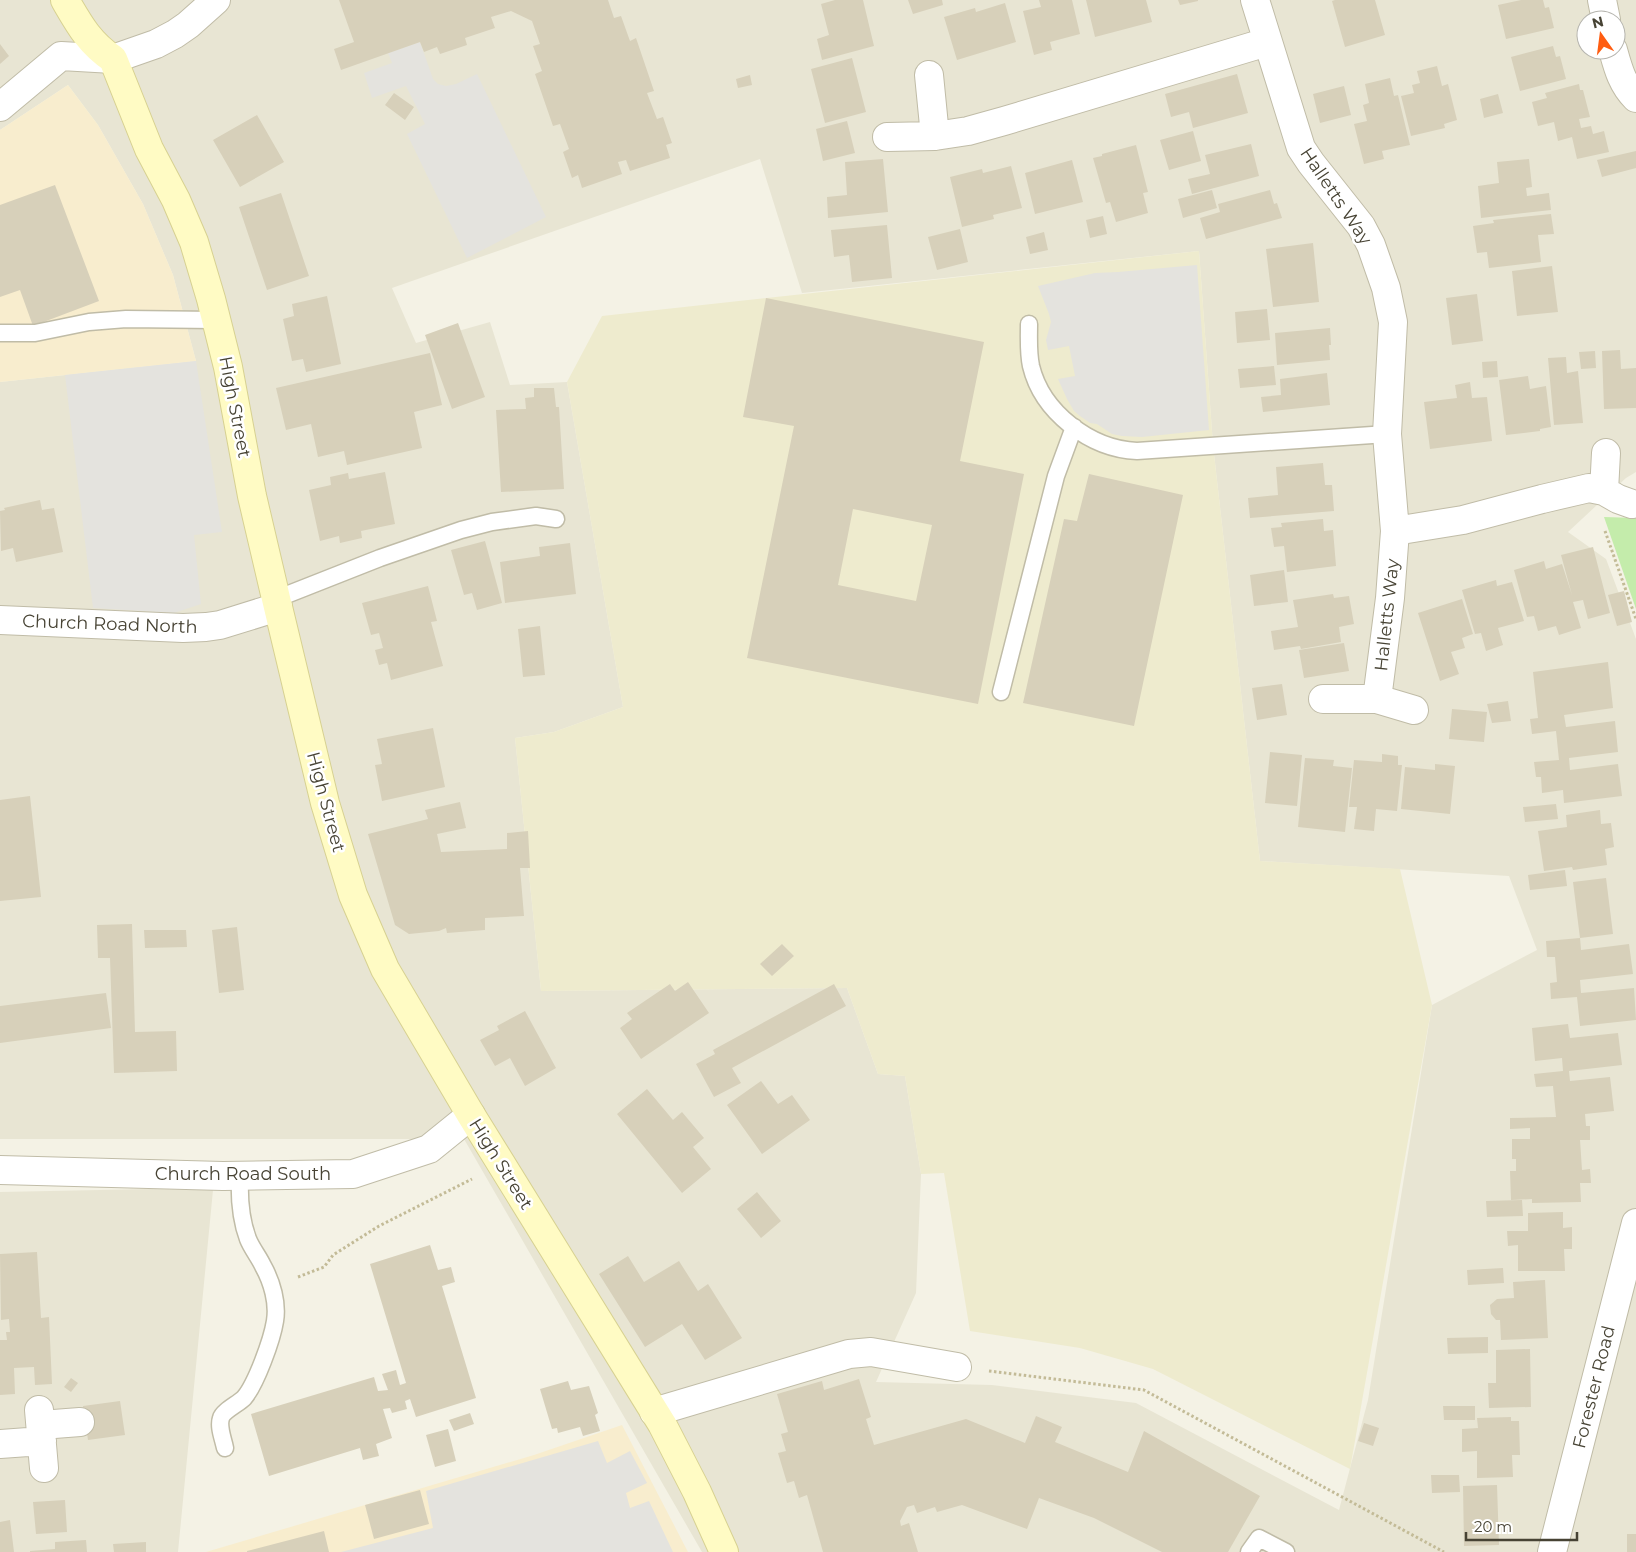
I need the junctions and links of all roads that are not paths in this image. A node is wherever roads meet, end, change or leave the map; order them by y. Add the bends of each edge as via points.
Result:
1 (65, 0) edge
2 (216, 0) edge
3 (1255, 0) edge
4 (1268, 42) junction
5 (113, 59) junction
6 (1616, 60) edge
7 (929, 75) dead end
8 (1636, 98) edge
9 (0, 107) edge
10 (935, 136) junction
11 (887, 137) dead end
12 (216, 320) junction
13 (1029, 324) dead end
14 (0, 333) edge
15 (1074, 427) junction
16 (1387, 434) junction
17 (1606, 452) dead end
18 (1596, 490) junction
19 (1632, 504) dead end
20 (556, 519) dead end
21 (1395, 531) junction
22 (277, 603) junction
23 (0, 620) edge
24 (1002, 692) dead end
25 (1323, 699) dead end
26 (1377, 700) junction
27 (1414, 710) dead end
28 (471, 1115) junction
29 (0, 1170) edge
30 (240, 1175) junction
31 (1636, 1223) edge
32 (957, 1366) road end
33 (654, 1412) junction
34 (80, 1422) dead end
35 (41, 1425) junction
36 (0, 1444) edge
37 (225, 1448) dead end
38 (44, 1468) dead end
39 (724, 1552) edge
40 (1249, 1552) edge
41 (1286, 1552) edge
42 (1552, 1552) edge

1 - 5 main road, High Street via 86,35
2 - 5 street via 175,34
3 - 4 street, Halletts Way
4 - 10 street via 1004,121
4 - 16 street, Halletts Way via 1302,148 1360,226 1384,281 1393,322
5 - 9 street via 61,56
5 - 12 main road, High Street via 149,149 194,242
6 - 8 street via 1621,78
7 - 10 street
10 - 11 street
12 - 14 lane via 126,319 89,322 34,333
12 - 22 main road, High Street
13 - 15 lane via 1030,364 1037,386 1052,408
15 - 16 lane via 1112,448 1137,451
15 - 24 lane via 1056,476
16 - 21 street, Halletts Way
17 - 18 street
18 - 19 street
18 - 21 street via 1542,499 1463,520
20 - 22 lane via 536,516 461,530 380,558
21 - 26 street, Halletts Way
22 - 23 street, Church Road North via 220,625 206,627
22 - 28 main road, High Street via 325,803 352,895 385,969
25 - 26 street
26 - 27 street
28 - 30 street, Church Road South via 429,1149 352,1174
28 - 33 main road, High Street
29 - 30 street, Church Road South
30 - 37 lane via 239,1199 246,1232 271,1286 276,1320 252,1386 244,1398 222,1414 220,1429
31 - 42 street, Forester Road
32 - 33 street via 871,1352 849,1354
33 - 39 main road, High Street via 697,1492
34 - 35 street
35 - 36 street
35 - 38 street
40 - 41 lane via 1259,1538

